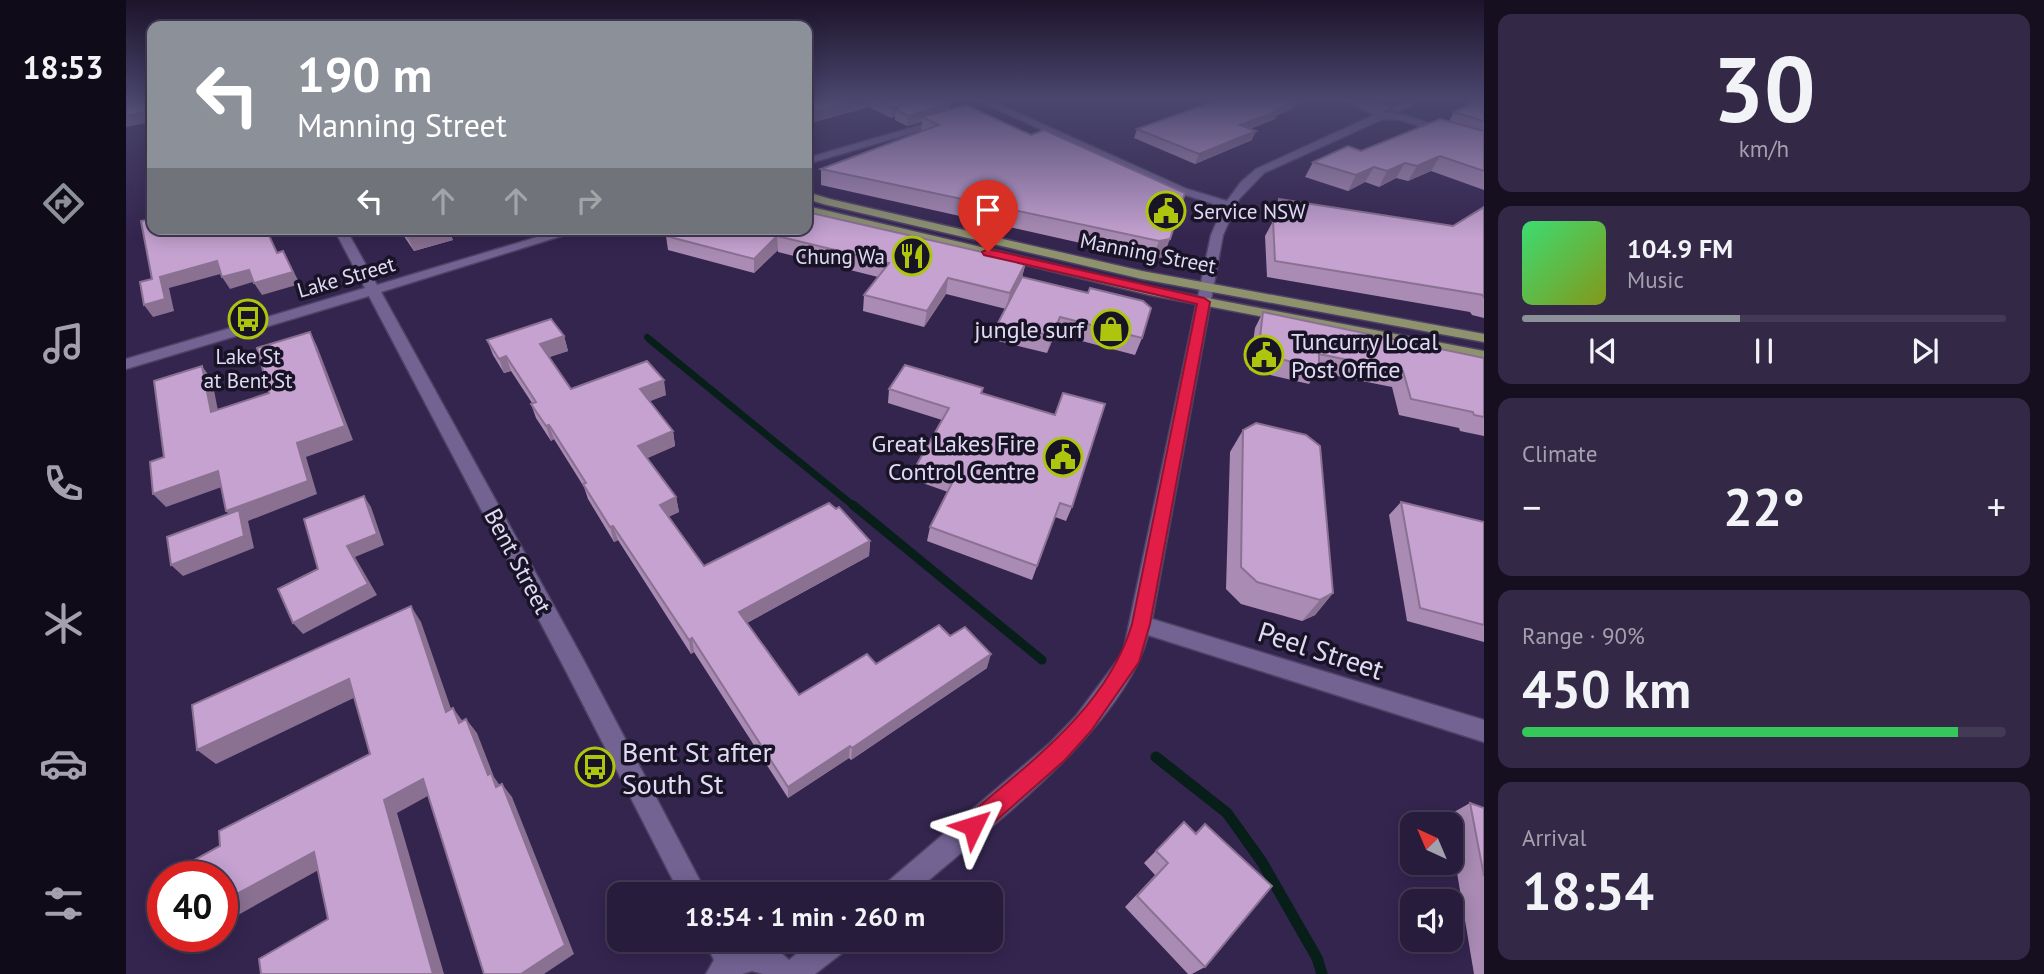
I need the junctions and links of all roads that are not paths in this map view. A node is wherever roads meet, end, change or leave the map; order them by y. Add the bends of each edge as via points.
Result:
1 (858, 146) edge
2 (1084, 146) edge
3 (1310, 146) edge
4 (812, 160) edge
5 (812, 197) edge
6 (1228, 205) junction
7 (812, 210) edge
8 (343, 235) edge
9 (558, 235) edge
10 (373, 291) junction
11 (1206, 294) junction
12 (1484, 338) edge
13 (1484, 355) edge
14 (126, 364) edge
15 (1141, 624) junction
16 (1484, 731) edge
17 (688, 882) edge
18 (907, 882) edge
19 (821, 952) edge
20 (723, 959) edge
21 (783, 974) edge
22 (793, 974) edge

1 - 4 street
2 - 6 street via 1183,191
3 - 6 street via 1260,171
5 - 11 main road, Manning Street
6 - 11 street
7 - 11 main road, Manning Street
8 - 10 street, Bent Street
9 - 10 street, Lake Street
10 - 14 street, Lake Street
10 - 17 street, Bent Street
11 - 12 main road, Manning Street
11 - 13 main road, Manning Street
11 - 15 street
15 - 16 street, Peel Street
15 - 18 street via 1127,666 1084,724
19 - 22 street
20 - 21 street via 761,956

